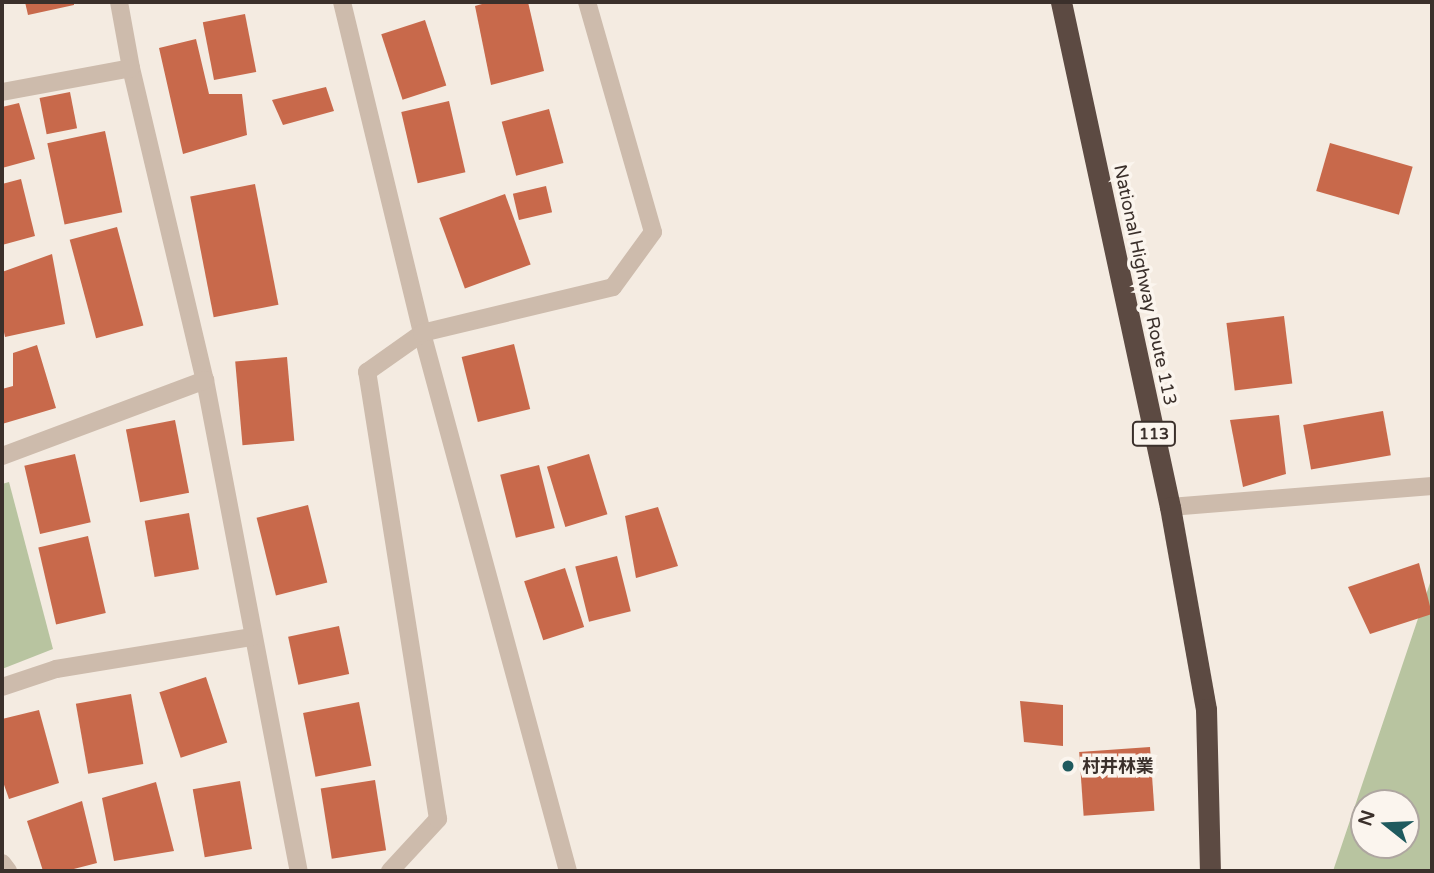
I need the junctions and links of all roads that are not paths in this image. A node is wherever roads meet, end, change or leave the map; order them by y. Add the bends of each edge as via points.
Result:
1 (119, 2) edge
2 (342, 2) edge
3 (587, 2) edge
4 (1060, 2) edge
5 (131, 68) junction
6 (2, 92) edge
7 (422, 333) junction
8 (205, 380) junction
9 (2, 456) edge
10 (1432, 486) edge
11 (1170, 506) junction
12 (252, 637) junction
13 (2, 687) edge
14 (2, 863) edge
15 (8, 871) edge
16 (299, 871) edge
17 (390, 871) edge
18 (568, 871) edge
19 (1210, 871) edge

1 - 5 street
2 - 7 street
3 - 7 street via 653,232 614,287
4 - 11 highway, National Highway Route 113 / 113
5 - 6 street
5 - 8 street
7 - 17 street via 367,372 438,820
7 - 18 street
8 - 9 street
8 - 12 street
10 - 11 street
11 - 19 highway, National Highway Route 113 / 113 via 1206,709
12 - 13 street via 56,669
12 - 16 street
14 - 15 street

